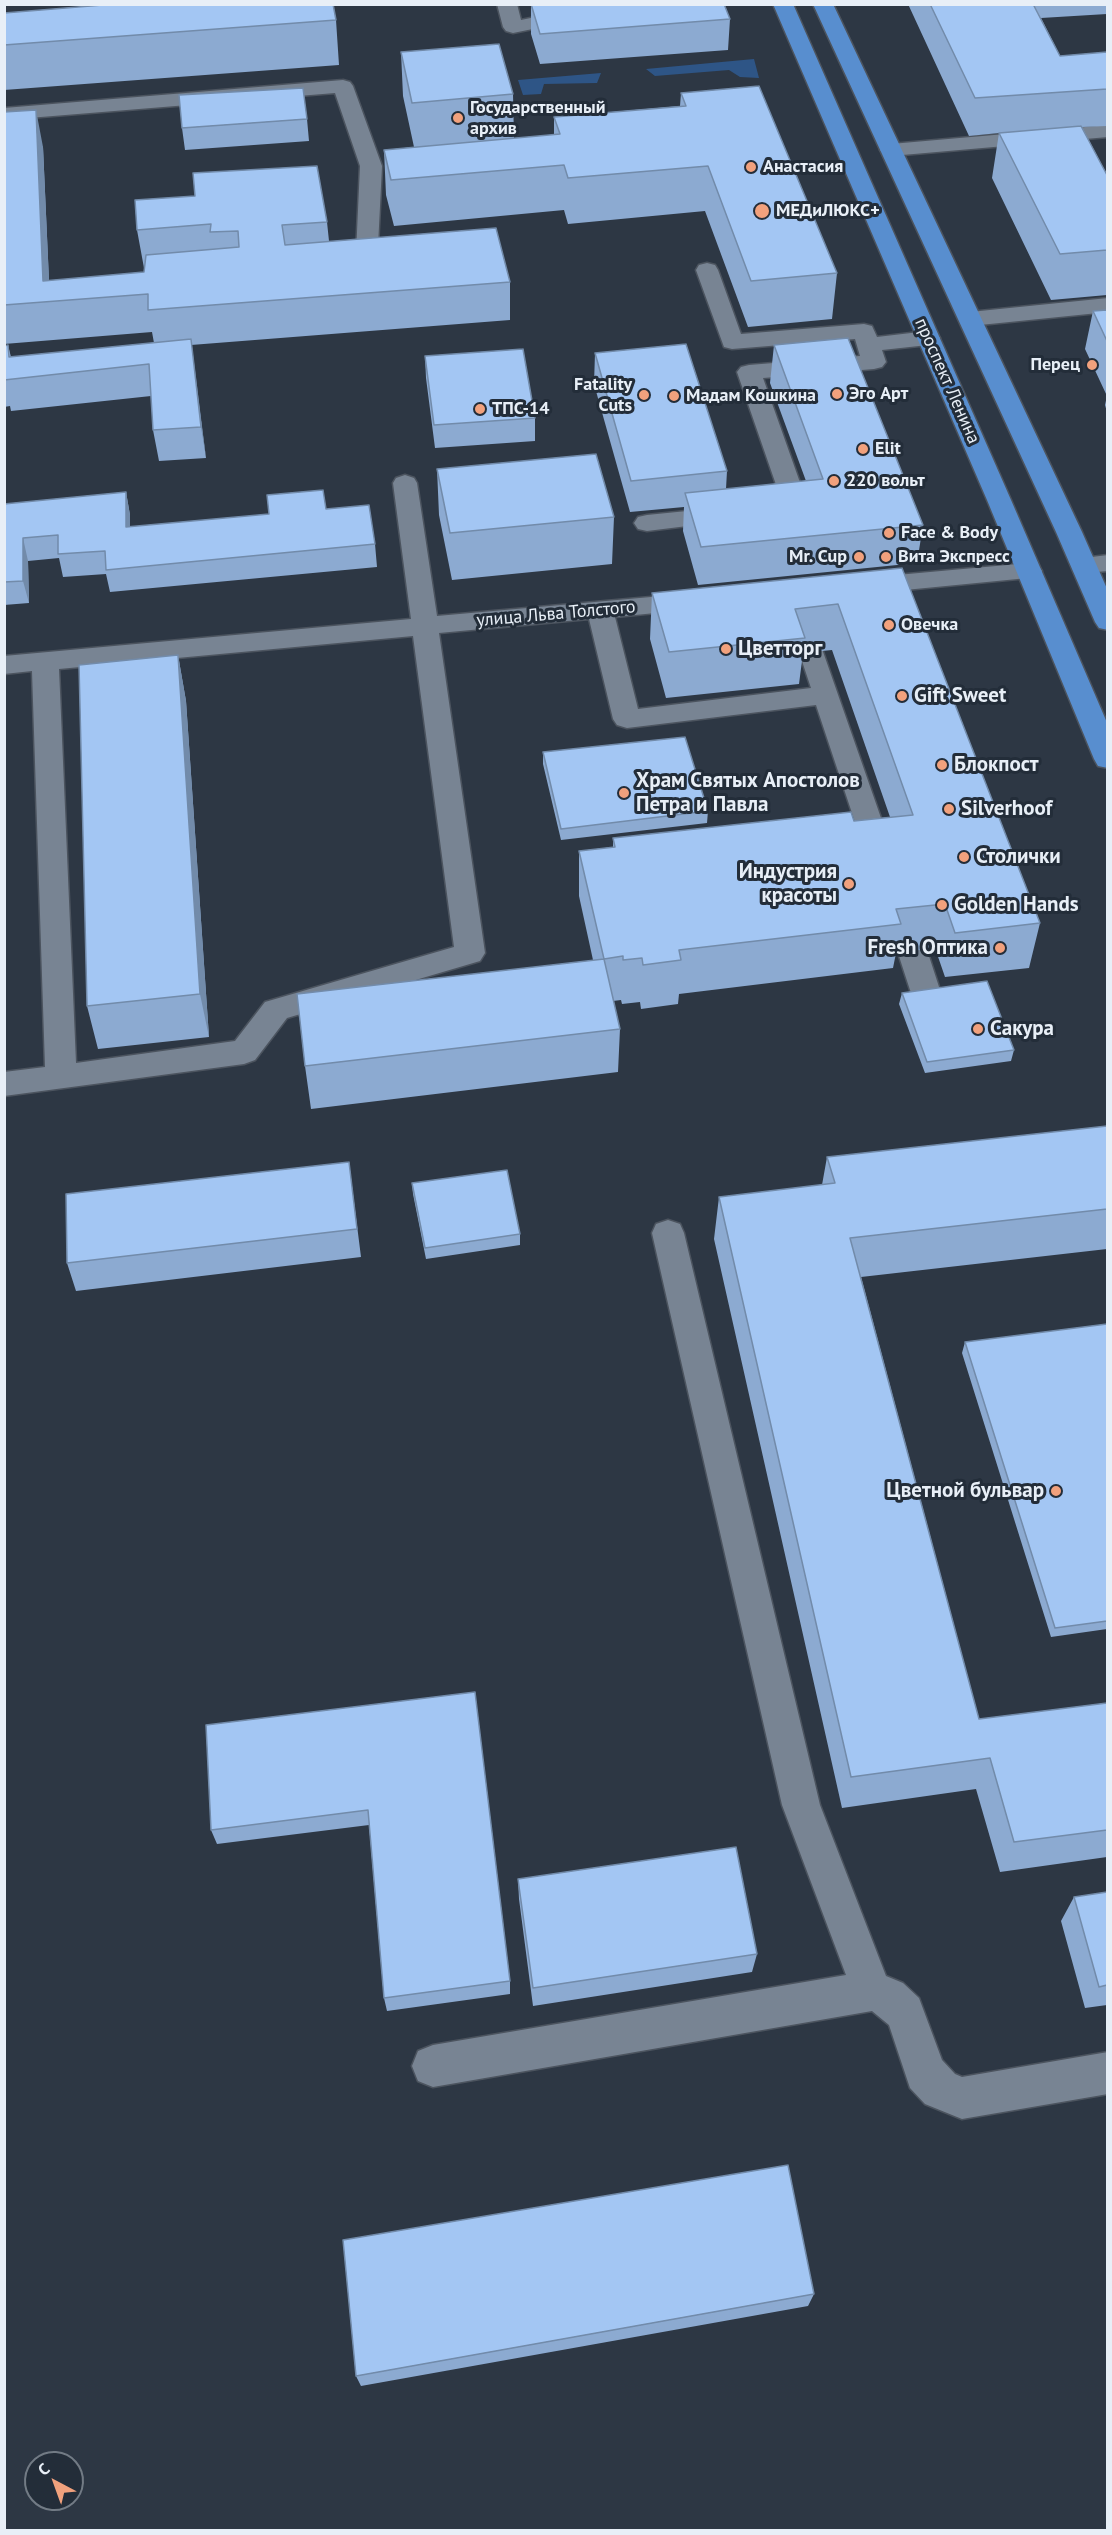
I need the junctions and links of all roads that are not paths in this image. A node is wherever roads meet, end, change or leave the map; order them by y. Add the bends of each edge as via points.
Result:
1 (507, 4) edge
2 (586, 4) edge
3 (783, 4) edge
4 (823, 4) edge
5 (4, 114) edge
6 (1107, 131) edge
7 (1107, 146) edge
8 (895, 158) junction
9 (413, 248) edge
10 (707, 270) dead end
11 (1107, 305) edge
12 (970, 320) junction
13 (928, 338) junction
14 (868, 345) junction
15 (405, 483) dead end
16 (647, 524) dead end
17 (1067, 567) edge
18 (836, 589) edge
19 (718, 599) edge
20 (600, 610) junction
21 (1107, 622) edge
22 (423, 626) junction
23 (60, 652) junction
24 (812, 652) edge
25 (4, 665) edge
26 (826, 695) junction
27 (1107, 759) edge
28 (882, 862) edge
29 (912, 950) edge
30 (925, 990) edge
31 (61, 1076) junction
32 (4, 1084) edge
33 (668, 1233) dead end
34 (872, 1992) junction
35 (433, 2066) dead end
36 (1107, 2073) edge

1 - 2 street via 513,27 575,15
3 - 13 main road, проспект Ленина
4 - 8 main road, проспект Ленина
5 - 9 street via 343,86 371,166 367,254
6 - 8 street
7 - 8 street
8 - 12 main road, проспект Ленина
10 - 14 street via 732,342 864,331
11 - 12 street
12 - 17 main road, проспект Ленина
13 - 14 street
13 - 17 main road, проспект Ленина
14 - 16 street via 874,362 749,372 797,508
15 - 22 street
17 - 18 street
17 - 21 main road, проспект Ленина
17 - 27 main road, проспект Ленина
19 - 20 street, улица Льва Толстого
20 - 22 street, улица Льва Толстого
20 - 26 street via 627,719
22 - 23 street, улица Льва Толстого
22 - 31 street via 470,953 276,1010 244,1052
23 - 25 street, улица Льва Толстого
23 - 31 street
24 - 26 street
26 - 28 street
29 - 30 street
31 - 32 street
33 - 34 street via 801,1804
34 - 35 street
34 - 36 street via 889,1997 905,2012 925,2073 940,2089 962,2098

